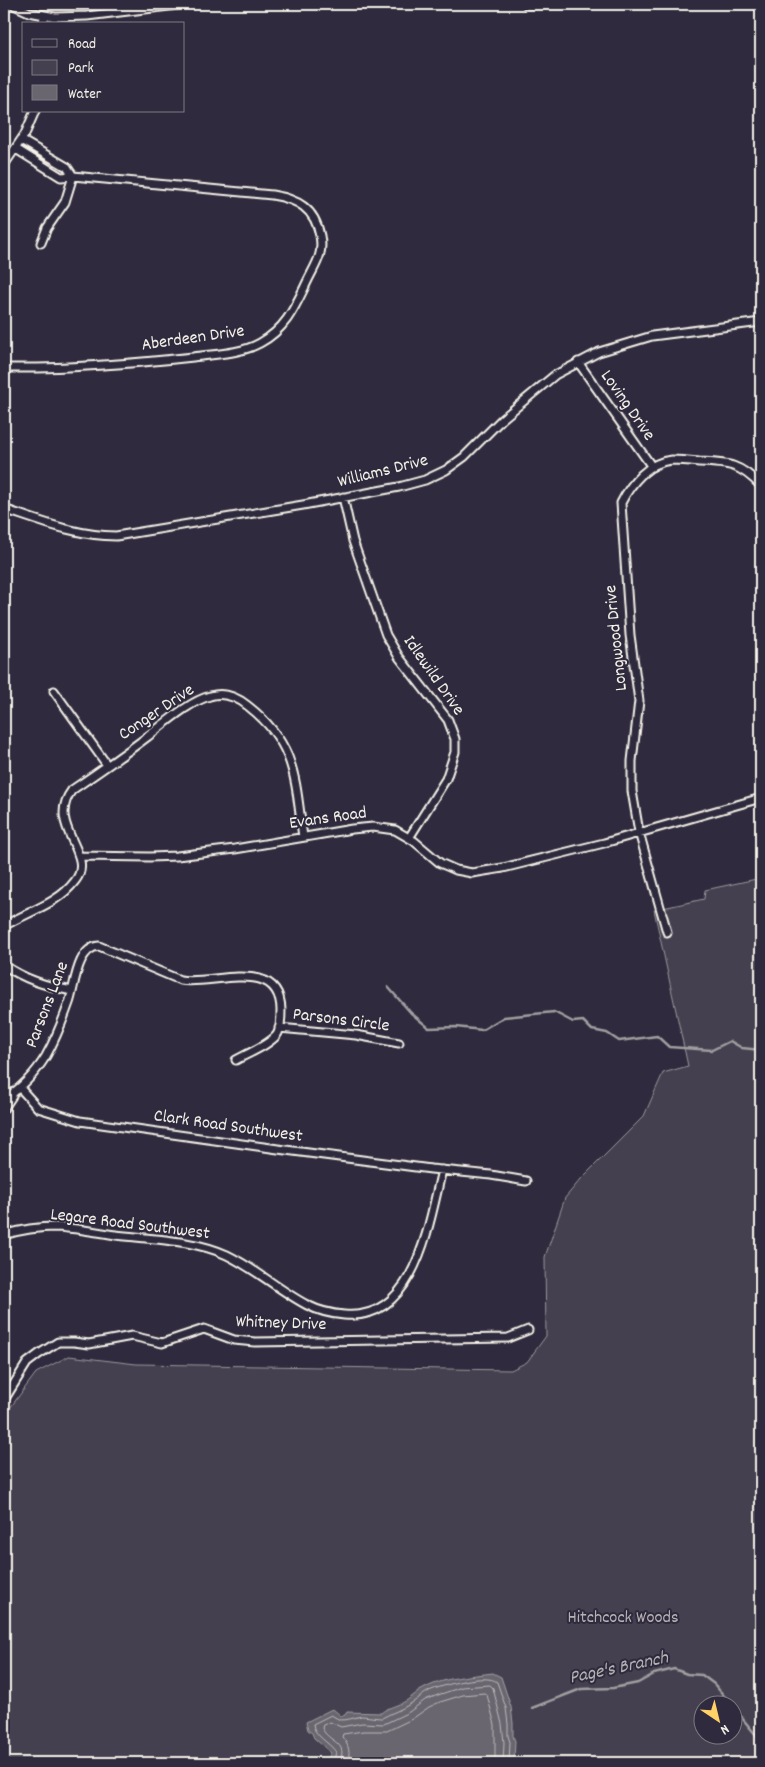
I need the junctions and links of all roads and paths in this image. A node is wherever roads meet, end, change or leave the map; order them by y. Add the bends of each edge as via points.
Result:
1 (12, 4) edge
2 (186, 4) edge
3 (526, 4) edge
4 (563, 4) edge
5 (44, 20) edge
6 (35, 112) edge
7 (22, 140) junction
8 (16, 149) junction
9 (4, 165) edge
10 (73, 176) junction
11 (42, 244) dead end
12 (761, 322) edge
13 (578, 362) junction
14 (4, 368) edge
15 (652, 467) junction
16 (761, 486) edge
17 (343, 497) junction
18 (4, 508) edge
19 (54, 691) dead end
20 (107, 766) junction
21 (761, 798) edge
22 (639, 832) junction
23 (303, 838) junction
24 (409, 838) junction
25 (80, 856) junction
26 (4, 926) edge
27 (668, 932) dead end
28 (4, 965) edge
29 (72, 991) junction
30 (279, 1028) junction
31 (399, 1043) dead end
32 (236, 1060) dead end
33 (17, 1090) junction
34 (4, 1099) edge
35 (4, 1108) edge
36 (442, 1170) junction
37 (526, 1181) dead end
38 (4, 1235) edge
39 (528, 1330) dead end
40 (4, 1400) edge

1 - 5 street
2 - 5 street
3 - 4 street
6 - 7 street
7 - 8 street
7 - 10 street via 67,167
8 - 9 street
8 - 10 street, Aberdeen Drive via 61,177
10 - 11 street via 65,202 47,228
10 - 14 street, Aberdeen Drive via 292,199 305,208 317,224 321,239 320,258 290,318 277,331 250,347 104,365
12 - 13 street, Williams Drive via 652,336
13 - 15 street, Loving Drive
13 - 17 street, Williams Drive via 539,387 446,470 412,484
15 - 16 street, Longwood Drive via 672,460 732,464
15 - 22 street, Longwood Drive via 629,488 621,503 630,635 639,700 631,778
17 - 18 street, Williams Drive via 116,536 75,531
17 - 24 street, Idlewild Drive via 352,542 386,635 448,720 455,739 446,780
19 - 20 street
20 - 23 street, Conger Drive via 202,698 230,695 264,719 284,745 292,770
20 - 25 street, Conger Drive via 72,790 66,800 65,824
21 - 22 street, Evans Road
22 - 24 street, Evans Road via 512,866 472,873 440,863
22 - 27 street, Longwood Drive
23 - 24 street, Evans Road via 373,827 395,830
23 - 25 street, Evans Road via 177,856
25 - 26 street via 78,877 70,887
28 - 29 street via 36,983
29 - 30 street, Parsons Lane via 84,957 100,946 180,980 250,977 262,980 273,987 278,997 281,1009
29 - 33 street, Parsons Lane via 47,1054 34,1074
30 - 31 street, Parsons Circle via 356,1035
30 - 32 street via 271,1041
33 - 34 street
33 - 35 street
33 - 36 street, Clark Road Southwest via 38,1108 80,1121
36 - 37 street, Clark Road Southwest
36 - 38 street, Legare Road Southwest via 424,1240 402,1288 381,1308 359,1315 328,1313 308,1306 246,1265 213,1249 69,1228 42,1228
39 - 40 street, Whitney Drive via 508,1338 255,1342 234,1340 204,1329 162,1342 132,1336 89,1344 58,1342 28,1363

